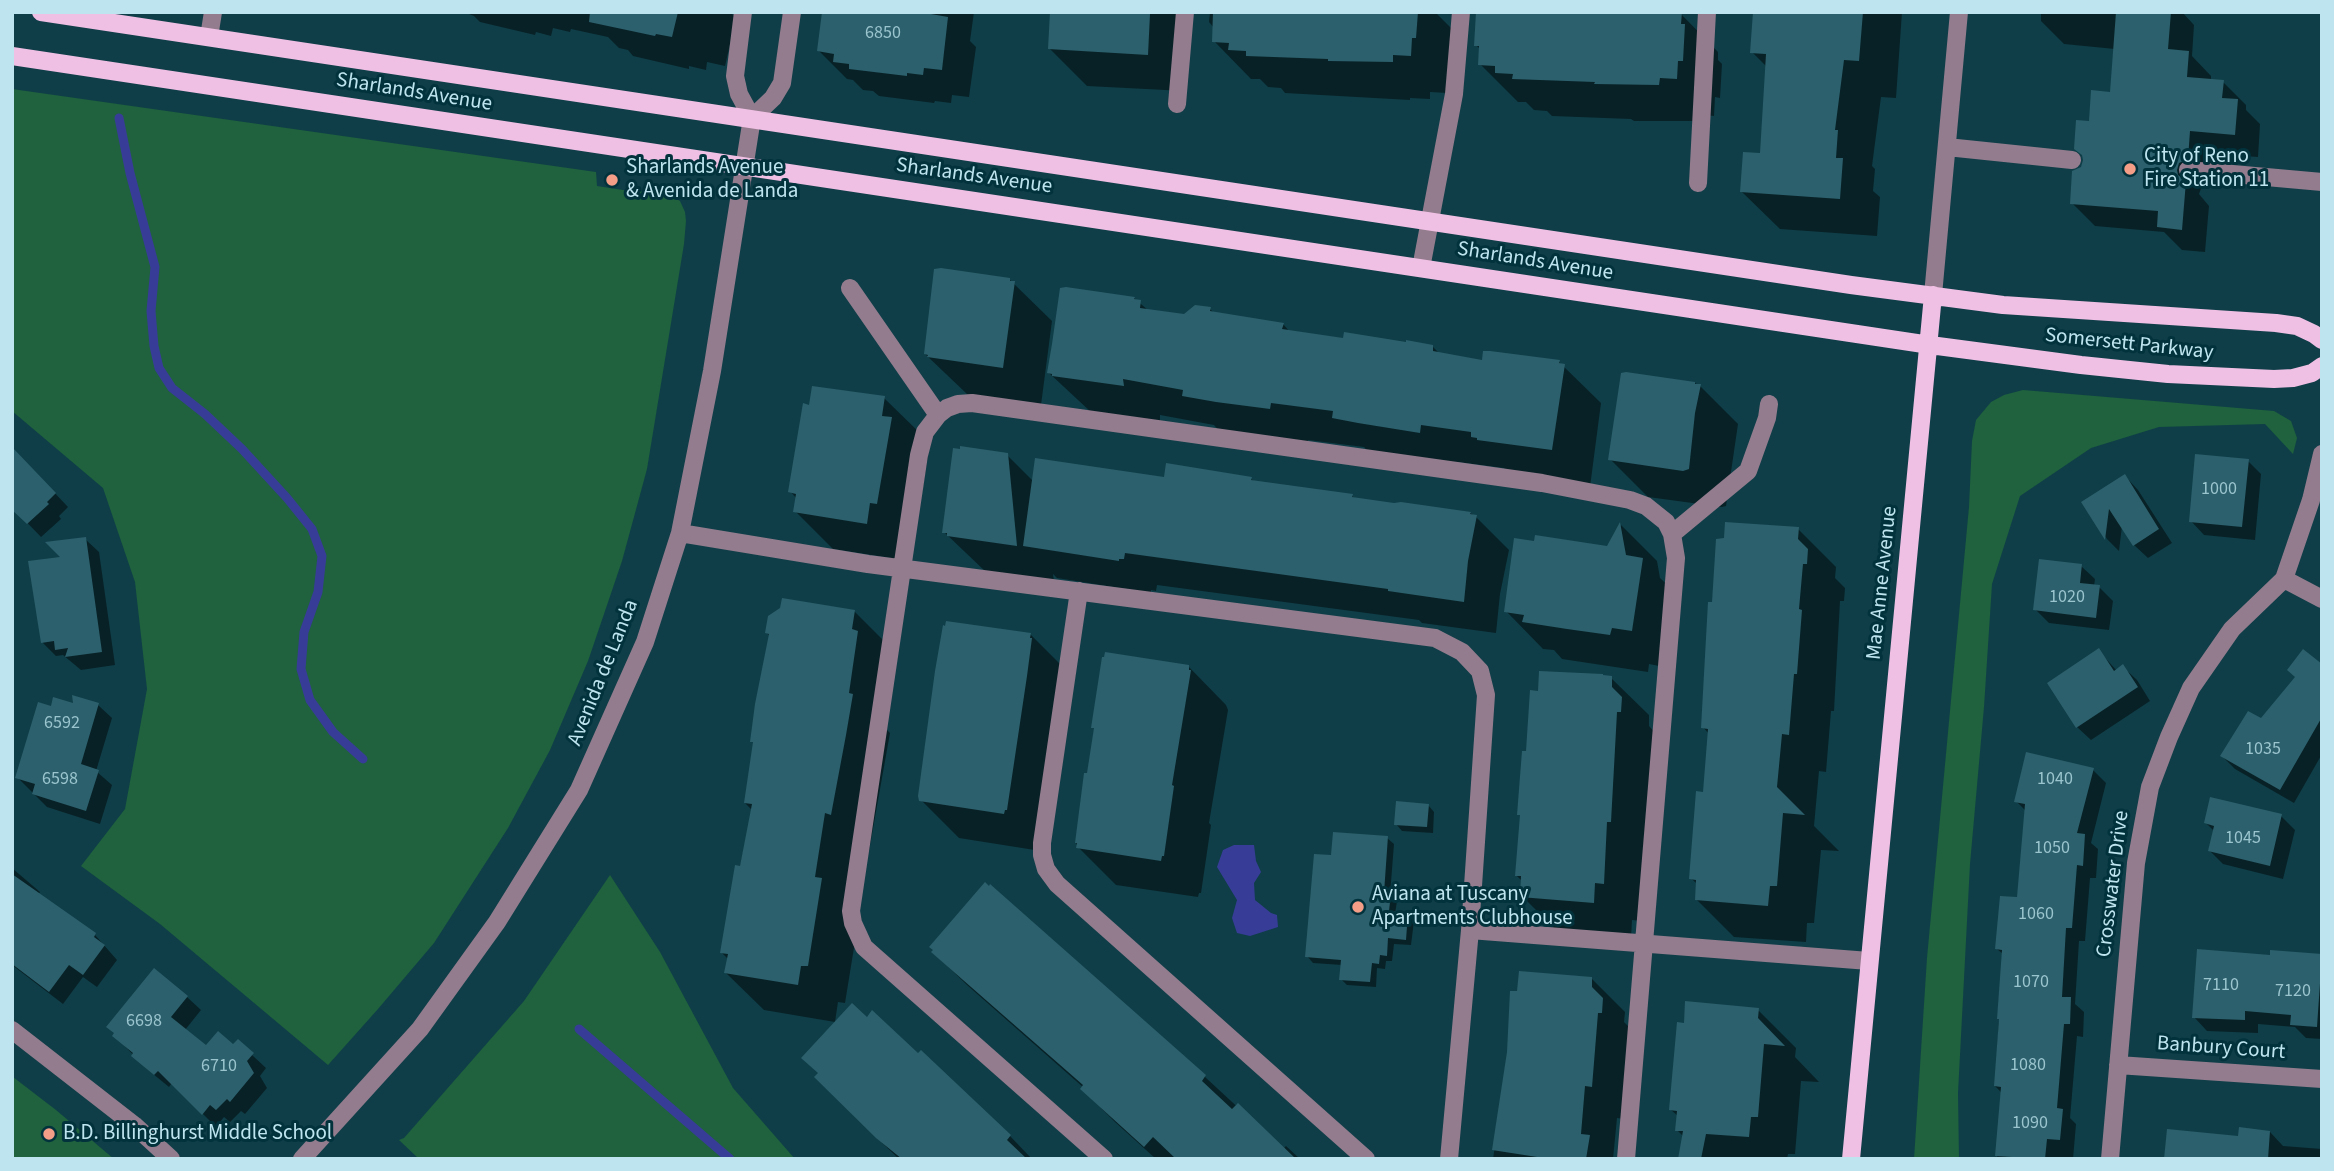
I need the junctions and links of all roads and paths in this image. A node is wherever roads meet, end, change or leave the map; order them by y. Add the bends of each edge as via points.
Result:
1 (41, 12) edge
2 (213, 12) edge
3 (743, 12) edge
4 (792, 12) edge
5 (1185, 12) edge
6 (1461, 12) edge
7 (1707, 12) edge
8 (1959, 12) edge
9 (209, 37) junction
10 (12, 56) edge
11 (1177, 104) dead end
12 (752, 118) junction
13 (1947, 147) junction
14 (2072, 160) dead end
15 (746, 166) junction
16 (2188, 170) dead end
17 (2322, 182) edge
18 (1698, 183) dead end
19 (1432, 221) junction
20 (1421, 268) junction
21 (850, 289) dead end
22 (1933, 295) junction
23 (2322, 340) edge
24 (1930, 345) junction
25 (2322, 366) edge
26 (1769, 404) dead end
27 (938, 415) junction
28 (2322, 454) edge
29 (680, 533) junction
30 (1672, 534) junction
31 (904, 568) junction
32 (2284, 579) junction
33 (1079, 591) junction
34 (2322, 599) edge
35 (1470, 930) junction
36 (1642, 944) junction
37 (1869, 961) junction
38 (12, 1030) edge
39 (2118, 1065) junction
40 (2322, 1079) edge
41 (171, 1159) edge
42 (302, 1159) edge
43 (1104, 1159) edge
44 (1366, 1159) edge
45 (1449, 1159) edge
46 (1626, 1159) edge
47 (1851, 1159) edge
48 (2110, 1159) edge

1 - 9 main road, Sharlands Avenue
2 - 9 street
3 - 12 street via 735,76
4 - 12 street via 782,83 774,98
5 - 11 street
6 - 19 street via 1454,94
7 - 18 street
8 - 13 street, Mae Anne Avenue
9 - 12 main road, Sharlands Avenue
10 - 15 main road, Sharlands Avenue
12 - 15 street, Avenida de Landa
12 - 19 main road, Sharlands Avenue
13 - 14 street
13 - 22 street, Mae Anne Avenue
15 - 20 main road, Sharlands Avenue
15 - 29 street, Avenida de Landa
16 - 17 street
19 - 20 street
19 - 22 main road, Sharlands Avenue
20 - 24 main road, Sharlands Avenue
21 - 27 street
22 - 23 main road, Somersett Parkway via 2003,305 2276,323 2297,326
22 - 24 main road, Mae Anne Avenue
24 - 25 main road, Somersett Parkway via 2180,375 2274,380 2312,373
24 - 37 main road, Mae Anne Avenue
26 - 30 street via 1748,471
27 - 30 street via 958,404 972,403 1542,483 1646,506 1666,522
27 - 31 street via 925,432 919,455
28 - 32 street, Crosswater Drive
29 - 31 street
29 - 42 street, Avenida de Landa via 645,642 579,790 497,922 420,1029
30 - 36 street via 1676,558
31 - 33 street
31 - 43 street via 853,897 853,923 864,947
32 - 34 street
32 - 39 street, Crosswater Drive via 2232,629 2191,688 2150,787 2136,863
33 - 35 street via 1435,638 1462,652 1480,671 1486,695
33 - 44 street via 1042,843 1046,869 1057,884
35 - 36 street
35 - 45 street
36 - 37 street
36 - 46 street
37 - 47 main road, Mae Anne Avenue
38 - 41 street
39 - 40 street, Banbury Court
39 - 48 street, Crosswater Drive

